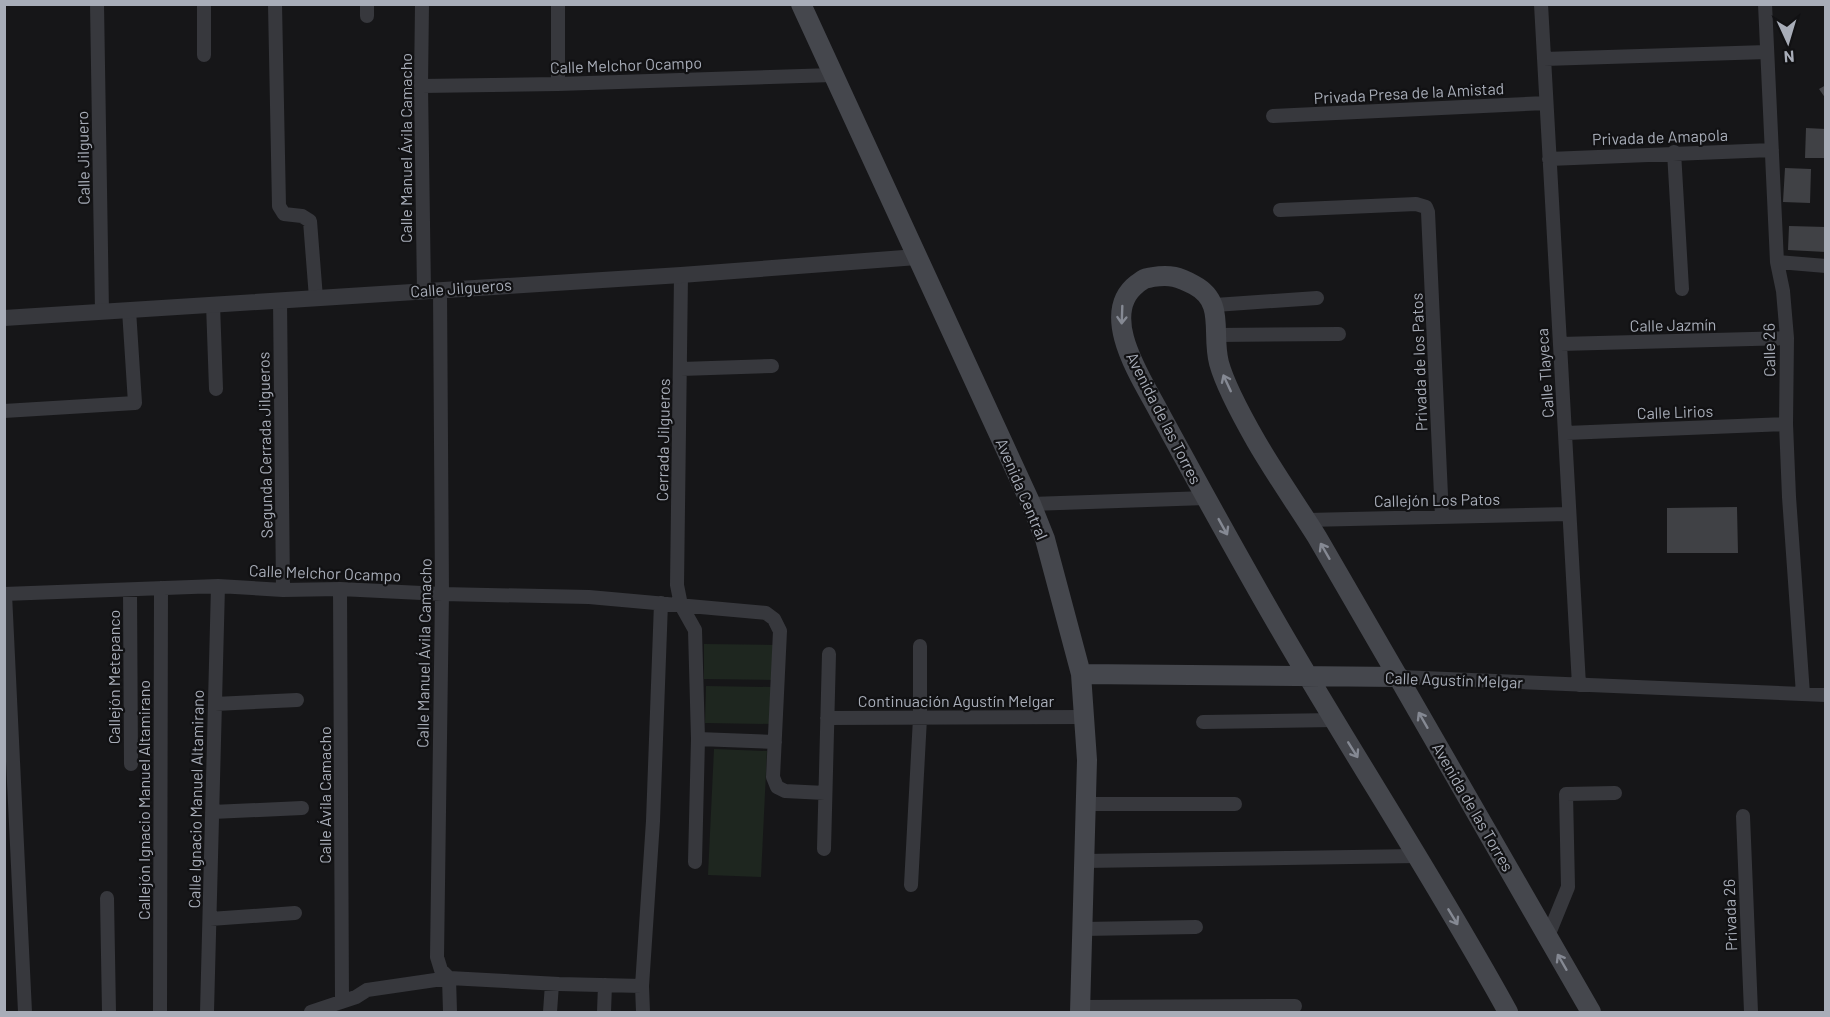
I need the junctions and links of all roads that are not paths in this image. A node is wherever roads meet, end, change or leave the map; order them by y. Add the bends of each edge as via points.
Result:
1 (97, 4) edge
2 (204, 4) edge
3 (275, 4) edge
4 (422, 4) edge
5 (558, 4) edge
6 (801, 4) edge
7 (1541, 4) edge
8 (1765, 4) edge
9 (1767, 52) junction
10 (204, 55) dead end
11 (1544, 59) junction
12 (833, 75) junction
13 (558, 84) junction
14 (421, 86) junction
15 (1546, 103) junction
16 (1273, 116) dead end
17 (1772, 150) junction
18 (1674, 152) junction
19 (1549, 159) junction
20 (1280, 210) dead end
21 (917, 257) junction
22 (1777, 262) junction
23 (1826, 266) edge
24 (681, 275) junction
25 (1682, 289) dead end
26 (432, 290) junction
27 (316, 298) junction
28 (1317, 298) dead end
29 (280, 300) junction
30 (213, 304) junction
31 (1215, 305) junction
32 (129, 310) junction
33 (102, 312) junction
34 (4, 318) edge
35 (1340, 334) dead end
36 (1216, 335) junction
37 (1787, 338) junction
38 (1560, 344) junction
39 (772, 366) dead end
40 (681, 369) junction
41 (216, 389) dead end
42 (4, 411) edge
43 (1786, 424) junction
44 (1566, 433) junction
45 (1206, 498) junction
46 (1030, 504) junction
47 (1569, 514) junction
48 (1442, 517) junction
49 (1307, 520) junction
50 (218, 586) junction
51 (161, 588) junction
52 (340, 589) junction
53 (129, 590) junction
54 (283, 590) junction
55 (5, 594) edge
56 (442, 594) junction
57 (661, 603) junction
58 (681, 605) junction
59 (920, 646) dead end
60 (829, 654) dead end
61 (1082, 674) junction
62 (1308, 676) junction
63 (1398, 677) junction
64 (1579, 685) junction
65 (1803, 694) junction
66 (1826, 696) edge
67 (297, 700) dead end
68 (215, 704) junction
69 (1084, 717) junction
70 (827, 718) junction
71 (920, 718) junction
72 (1335, 720) junction
73 (1203, 722) dead end
74 (698, 739) junction
75 (775, 742) junction
76 (131, 765) dead end
77 (825, 793) junction
78 (1614, 793) dead end
79 (1086, 804) junction
80 (1235, 804) dead end
81 (302, 808) dead end
82 (212, 812) junction
83 (1743, 816) dead end
84 (824, 849) dead end
85 (1417, 856) junction
86 (1084, 861) junction
87 (695, 862) dead end
88 (911, 885) dead end
89 (107, 897) dead end
90 (295, 913) dead end
91 (210, 919) junction
92 (1196, 927) dead end
93 (1083, 929) junction
94 (1548, 936) junction
95 (449, 978) junction
96 (552, 984) junction
97 (605, 985) junction
98 (642, 986) junction
99 (356, 997) junction
100 (342, 1000) junction
101 (1294, 1006) dead end
102 (1080, 1010) edge
103 (25, 1012) edge
104 (109, 1012) edge
105 (160, 1012) edge
106 (207, 1012) edge
107 (311, 1012) edge
108 (356, 1012) edge
109 (450, 1012) edge
110 (550, 1012) edge
111 (604, 1012) edge
112 (642, 1012) edge
113 (1508, 1012) edge
114 (1591, 1012) edge
115 (1750, 1012) edge

1 - 33 street, Calle Jilguero
2 - 10 street
3 - 27 street via 279,206 284,214 310,220
4 - 14 street, Calle Manuel Ávila Camacho
5 - 13 street
6 - 12 main road, Avenida Central
7 - 11 street, Calle Tlayeca
8 - 9 street, Calle 26
9 - 11 street
9 - 17 street, Calle 26
11 - 15 street, Calle Tlayeca
12 - 13 street, Calle Melchor Ocampo
12 - 21 main road, Avenida Central
13 - 14 street, Calle Melchor Ocampo
14 - 26 street, Calle Manuel Ávila Camacho
15 - 16 street, Privada Presa de la Amistad
15 - 19 street, Calle Tlayeca
17 - 18 street, Privada de Amapola
17 - 22 street, Calle 26
18 - 19 street, Privada de Amapola
18 - 25 street
19 - 38 street, Calle Tlayeca
20 - 48 street, Privada de los Patos via 1416,204 1426,207
21 - 24 street, Calle Jilgueros
21 - 46 main road, Avenida Central
22 - 23 street
22 - 37 street, Calle 26
24 - 26 street, Calle Jilgueros
24 - 40 street, Cerrada Jilgueros
26 - 27 street, Calle Jilgueros
26 - 56 street, Calle Manuel Ávila Camacho
27 - 29 street, Calle Jilgueros
28 - 31 street
29 - 30 street, Calle Jilgueros
29 - 54 street, Segunda Cerrada Jilgueros
30 - 32 street, Calle Jilgueros
30 - 41 street
31 - 36 main road, Avenida de las Torres
31 -> 45 main road, Avenida de las Torres via 1202,289 1177,276 1157,276 1145,279 1129,291 1122,308 1122,334 1136,367
32 - 33 street, Calle Jilgueros
32 - 42 street via 135,403
33 - 34 street, Calle Jilgueros
35 - 36 street
49 -> 36 main road, Avenida de las Torres via 1256,440 1224,376
37 - 38 street, Calle Jazmín
37 - 43 street, Calle 26
38 - 44 street, Calle Tlayeca
39 - 40 street
40 - 58 street, Cerrada Jilgueros via 677,585
43 - 44 street, Calle Lirios
43 - 65 street, Calle 26
44 - 47 street, Calle Tlayeca
45 - 46 street
45 -> 62 main road, Avenida de las Torres
46 - 61 main road, Avenida Central via 1045,539
47 - 48 street, Callejón Los Patos
47 - 64 street, Calle Tlayeca
48 - 49 street, Callejón Los Patos
63 -> 49 main road, Avenida de las Torres
50 - 51 street, Calle Melchor Ocampo
50 - 54 street, Calle Melchor Ocampo
50 - 68 street, Calle Ignacio Manuel Altamirano
51 - 53 street, Calle Melchor Ocampo
51 - 105 street, Callejón Ignacio Manuel Altamirano
52 - 54 street, Calle Melchor Ocampo
52 - 56 street, Calle Melchor Ocampo
52 - 100 street, Calle Ávila Camacho
53 - 55 street, Calle Melchor Ocampo
53 - 76 street, Callejón Metepanco
55 - 103 street
56 - 57 street, Calle Melchor Ocampo via 589,597
56 - 95 street, Calle Manuel Ávila Camacho via 437,957
57 - 58 street, Calle Melchor Ocampo
57 - 98 street
58 - 74 street via 695,630
58 - 75 street, Calle Melchor Ocampo via 766,613 774,619 780,631
59 - 71 street
60 - 70 street
61 - 62 main road, Calle Agustín Melgar
61 - 69 main road, Avenida Central
62 - 63 main road, Calle Agustín Melgar
62 - 72 main road, Avenida de las Torres
63 - 64 street, Calle Agustín Melgar
94 -> 63 main road, Avenida de las Torres
64 - 65 street, Calle Agustín Melgar
65 - 66 street, Calle Agustín Melgar
67 - 68 street
68 - 82 street, Calle Ignacio Manuel Altamirano
69 - 71 street, Continuación Agustín Melgar
69 - 79 main road, Avenida Central
70 - 71 street, Continuación Agustín Melgar
70 - 77 street
71 - 88 street
72 - 73 street
72 -> 85 main road, Avenida de las Torres
74 - 75 street
74 - 87 street
75 - 77 street, Calle Melchor Ocampo via 773,777 777,787
77 - 84 street
78 - 94 street via 1566,794 1568,887
79 - 80 street
79 - 86 main road, Avenida Central
81 - 82 street
82 - 91 street, Calle Ignacio Manuel Altamirano
83 - 115 street, Privada 26
85 - 86 street
85 -> 113 main road, Avenida de las Torres
86 - 93 main road, Avenida Central
89 - 104 street
90 - 91 street
91 - 106 street, Calle Ignacio Manuel Altamirano
92 - 93 street
93 - 102 main road, Avenida Central
114 -> 94 main road, Avenida de las Torres
95 - 96 street
95 - 99 street via 367,990
95 - 109 street, Calle Manuel Ávila Camacho
96 - 97 street
96 - 110 street
97 - 98 street
97 - 111 street
98 - 112 street
99 - 100 street
99 - 108 street
100 - 107 street
101 - 102 street

